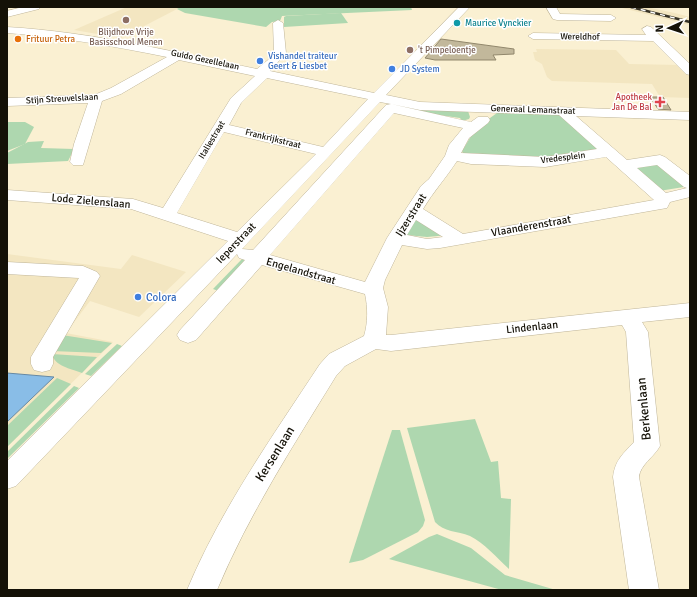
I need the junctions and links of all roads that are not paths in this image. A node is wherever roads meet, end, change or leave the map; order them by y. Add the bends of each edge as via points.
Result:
1 (35, 7) edge
2 (465, 7) edge
3 (551, 7) edge
4 (576, 7) edge
5 (602, 7) edge
6 (7, 14) edge
7 (582, 17) junction
8 (611, 18) junction
9 (278, 23) dead end
10 (644, 26) dead end
11 (7, 30) edge
12 (533, 36) dead end
13 (627, 37) junction
14 (656, 38) junction
15 (671, 52) junction
16 (684, 52) dead end
17 (179, 55) junction
18 (690, 71) edge
19 (262, 72) junction
20 (377, 97) junction
21 (96, 99) junction
22 (7, 102) edge
23 (493, 109) junction
24 (562, 111) junction
25 (690, 116) edge
26 (472, 126) junction
27 (219, 127) junction
28 (326, 152) junction
29 (610, 152) junction
30 (452, 156) junction
31 (78, 162) dead end
32 (625, 165) junction
33 (690, 184) edge
34 (690, 192) edge
35 (7, 196) edge
36 (663, 199) junction
37 (414, 211) junction
38 (168, 214) junction
39 (396, 238) junction
40 (458, 239) junction
41 (236, 244) junction
42 (256, 258) junction
43 (7, 268) edge
44 (373, 288) junction
45 (690, 310) edge
46 (628, 316) junction
47 (188, 335) dead end
48 (373, 341) junction
49 (42, 364) dead end
50 (7, 478) edge
51 (202, 590) edge
52 (644, 590) edge

1 - 6 street
2 - 20 street, Ieperstraat
3 - 7 street, Wereldhof via 557,17
4 - 7 street, Wereldhof
5 - 8 street
7 - 8 street, Wereldhof
8 - 13 street
9 - 19 street, Italiestraat via 280,53
10 - 14 street
11 - 17 street, Guido Gezellelaan via 85,37
12 - 13 street, Wereldhof
13 - 14 street, Wereldhof
14 - 15 street
15 - 16 street
15 - 18 street
17 - 19 street, Guido Gezellelaan
17 - 21 street, Stijn Streuvelslaan via 116,91
19 - 20 street, Guido Gezellelaan
19 - 27 street, Italiestraat via 236,101
20 - 23 street, Generaal Lemanstraat via 420,106
20 - 28 street, Ieperstraat
21 - 22 street, Stijn Streuvelslaan
21 - 31 street via 81,144
23 - 24 street, Generaal Lemanstraat
23 - 26 street, Ijzerstraat via 493,112
24 - 25 street, Generaal Lemanstraat
24 - 29 street, Vredesplein
26 - 30 street, Ijzerstraat
26 - 42 street via 391,108
27 - 28 street, Frankrijkstraat
27 - 38 street, Italiestraat
28 - 41 street, Ieperstraat
29 - 30 street, Vredesplein via 545,162
29 - 32 street
30 - 37 street, Ijzerstraat
32 - 33 street via 660,160
32 - 36 street
34 - 36 street
35 - 38 street, Lode Zielenslaan via 133,204
36 - 40 street, Vlaanderenstraat via 661,204
37 - 39 street, Ijzerstraat
37 - 40 street
38 - 41 street, Lode Zielenslaan
39 - 40 street, Vlaanderenstraat via 427,244
39 - 44 street, Ijzerstraat
41 - 42 street, Engelandstraat
41 - 50 street, Ieperstraat
42 - 44 street, Engelandstraat via 362,288
42 - 47 street
43 - 49 street via 83,272 90,276 42,357
44 - 48 street via 378,307
45 - 46 street, Lindenlaan
46 - 48 street, Lindenlaan via 391,342
46 - 52 street, Berkenlaan via 637,332 647,446 627,466 626,477
48 - 51 street, Kersenlaan via 337,360 328,370 244,503

